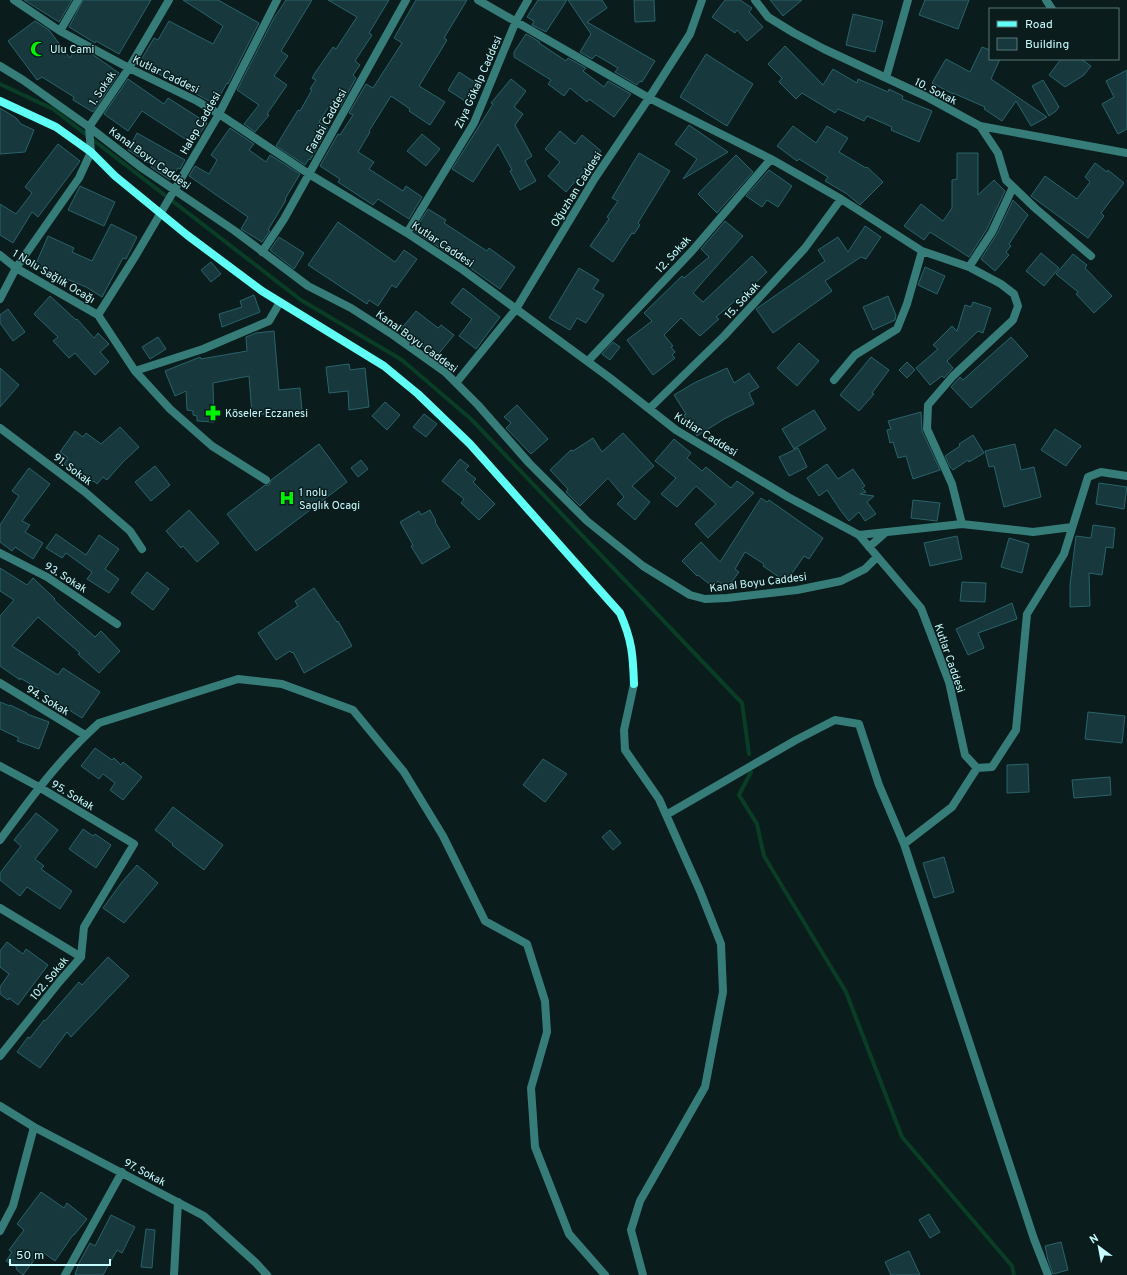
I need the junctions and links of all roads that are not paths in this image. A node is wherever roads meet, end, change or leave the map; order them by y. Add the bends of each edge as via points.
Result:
1 (14, 0) edge
2 (78, 0) edge
3 (169, 0) edge
4 (278, 0) edge
5 (406, 0) edge
6 (478, 0) edge
7 (528, 0) edge
8 (702, 0) edge
9 (755, 0) edge
10 (908, 0) edge
11 (516, 22) junction
12 (60, 31) junction
13 (0, 66) edge
14 (129, 68) junction
15 (886, 78) junction
16 (649, 98) junction
17 (0, 101) edge
18 (219, 114) junction
19 (980, 126) junction
20 (89, 127) junction
21 (91, 152) junction
22 (1127, 153) edge
23 (771, 159) junction
24 (309, 174) junction
25 (1013, 187) junction
26 (174, 189) junction
27 (841, 199) junction
28 (161, 213) junction
29 (407, 233) junction
30 (922, 251) junction
31 (262, 252) junction
32 (0, 255) edge
33 (1091, 256) dead end
34 (969, 267) junction
35 (16, 268) junction
36 (0, 299) edge
37 (280, 302) junction
38 (516, 309) junction
39 (98, 315) junction
40 (588, 362) junction
41 (135, 371) junction
42 (834, 380) dead end
43 (456, 383) junction
44 (649, 408) junction
45 (0, 428) edge
46 (1127, 476) edge
47 (266, 480) dead end
48 (962, 524) junction
49 (1072, 527) junction
50 (885, 533) junction
51 (859, 535) junction
52 (869, 547) junction
53 (142, 549) dead end
54 (0, 554) edge
55 (877, 557) junction
56 (117, 624) dead end
57 (0, 683) edge
58 (85, 735) junction
59 (0, 766) edge
60 (977, 768) junction
61 (39, 787) junction
62 (666, 815) junction
63 (0, 840) edge
64 (134, 844) joint
65 (904, 844) junction
66 (0, 908) edge
67 (81, 957) junction
68 (0, 1056) edge
69 (0, 1106) edge
70 (34, 1127) junction
71 (122, 1172) junction
72 (178, 1202) junction
73 (0, 1231) edge
74 (65, 1275) edge
75 (174, 1275) edge
76 (267, 1275) edge
77 (605, 1275) edge
78 (643, 1275) edge
79 (1048, 1275) edge

1 - 12 street, Kutlar Caddesi
2 - 12 street
3 - 14 street, 1. Sokak
4 - 18 street, Halep Caddesi
5 - 24 street, Farabi Caddesi
6 - 11 street
7 - 11 street, Ziya Gökalp Caddesi
8 - 16 street, Oğuzhan Caddesi via 690,34
9 - 15 street, 10. Sokak via 768,17 794,33
10 - 15 street
11 - 16 street
11 - 29 street, Ziya Gökalp Caddesi via 474,123
12 - 14 street, Kutlar Caddesi
13 - 20 street, Kanal Boyu Caddesi
14 - 18 street, Kutlar Caddesi
14 - 20 street, 1. Sokak
15 - 19 street, 10. Sokak
16 - 23 street
16 - 38 street, Oğuzhan Caddesi via 595,178
17 - 21 street via 56,127
18 - 24 street, Kutlar Caddesi
18 - 26 street, Halep Caddesi
19 - 22 street, 10. Sokak
19 - 25 street via 998,153 1006,180
20 - 21 street
20 - 26 street, Kanal Boyu Caddesi
21 - 28 street via 115,176
21 - 35 street via 79,178
23 - 27 street
23 - 40 street, 12. Sokak via 692,251
24 - 29 street, Kutlar Caddesi
24 - 31 street, Farabi Caddesi
25 - 33 street
25 - 34 street via 992,232
26 - 28 street, Halep Caddesi
26 - 31 street, Kanal Boyu Caddesi
27 - 30 street
27 - 44 street, 15. Sokak via 805,248 724,336
28 - 37 street via 187,235
28 - 39 street, Halep Caddesi
29 - 38 street, Kutlar Caddesi via 464,270
30 - 34 street
30 - 42 street via 897,329 855,355
31 - 43 street, Kanal Boyu Caddesi via 308,286 351,308 394,335
32 - 35 street, 1 Nolu Sağlık Ocağı
34 - 48 street via 1014,294 1018,306 1013,320 953,376 928,405 927,429 952,484
35 - 36 street
35 - 39 street, 1 Nolu Sağlık Ocağı
37 - 41 street via 269,321 203,349
37 - 62 street via 384,366 418,394 470,444 620,613 628,632 633,655 634,684 624,730 625,750 659,799
38 - 40 street, Kutlar Caddesi
38 - 43 street, Oğuzhan Caddesi
39 - 41 street, 1 Nolu Sağlık Ocağı
40 - 44 street, Kutlar Caddesi
41 - 47 street, 1 Nolu Sağlık Ocağı via 170,409 212,446
43 - 55 street, Kanal Boyu Caddesi via 529,464 587,520 643,566 690,595 705,599 727,598 797,590 841,581 865,569
44 - 51 street, Kutlar Caddesi via 676,430 755,478
45 - 53 street, 91. Sokak via 85,492 130,530
46 - 49 street via 1101,472 1088,477
48 - 49 street via 1033,532
48 - 50 street
49 - 60 street via 1064,554 1027,614 1016,730 992,767
50 - 51 street
50 - 52 street
51 - 52 street, Kutlar Caddesi
52 - 55 street, Kutlar Caddesi
54 - 56 street, 93. Sokak via 47,577
55 - 60 street, Kutlar Caddesi via 921,608 949,682 965,755
57 - 58 street, 94. Sokak
58 - 61 street
58 - 77 street via 99,723 238,679 282,684 352,710 404,772 443,836 485,920 527,944 546,1001 547,1032 531,1088 535,1147 569,1234
59 - 61 street, 95. Sokak
60 - 65 street via 952,807
61 - 63 street
61 - 64 street, 95. Sokak
62 - 65 street via 835,720 859,724 879,784
62 - 78 street via 721,944 723,992 705,1087 640,1201 631,1230
64 - 67 street, 102. Sokak via 84,927
65 - 79 street
66 - 67 street
67 - 68 street, 102. Sokak
69 - 70 street, 97. Sokak
70 - 71 street, 97. Sokak
70 - 73 street via 13,1206
71 - 72 street, 97. Sokak
71 - 74 street
72 - 75 street
72 - 76 street, 97. Sokak via 204,1216

